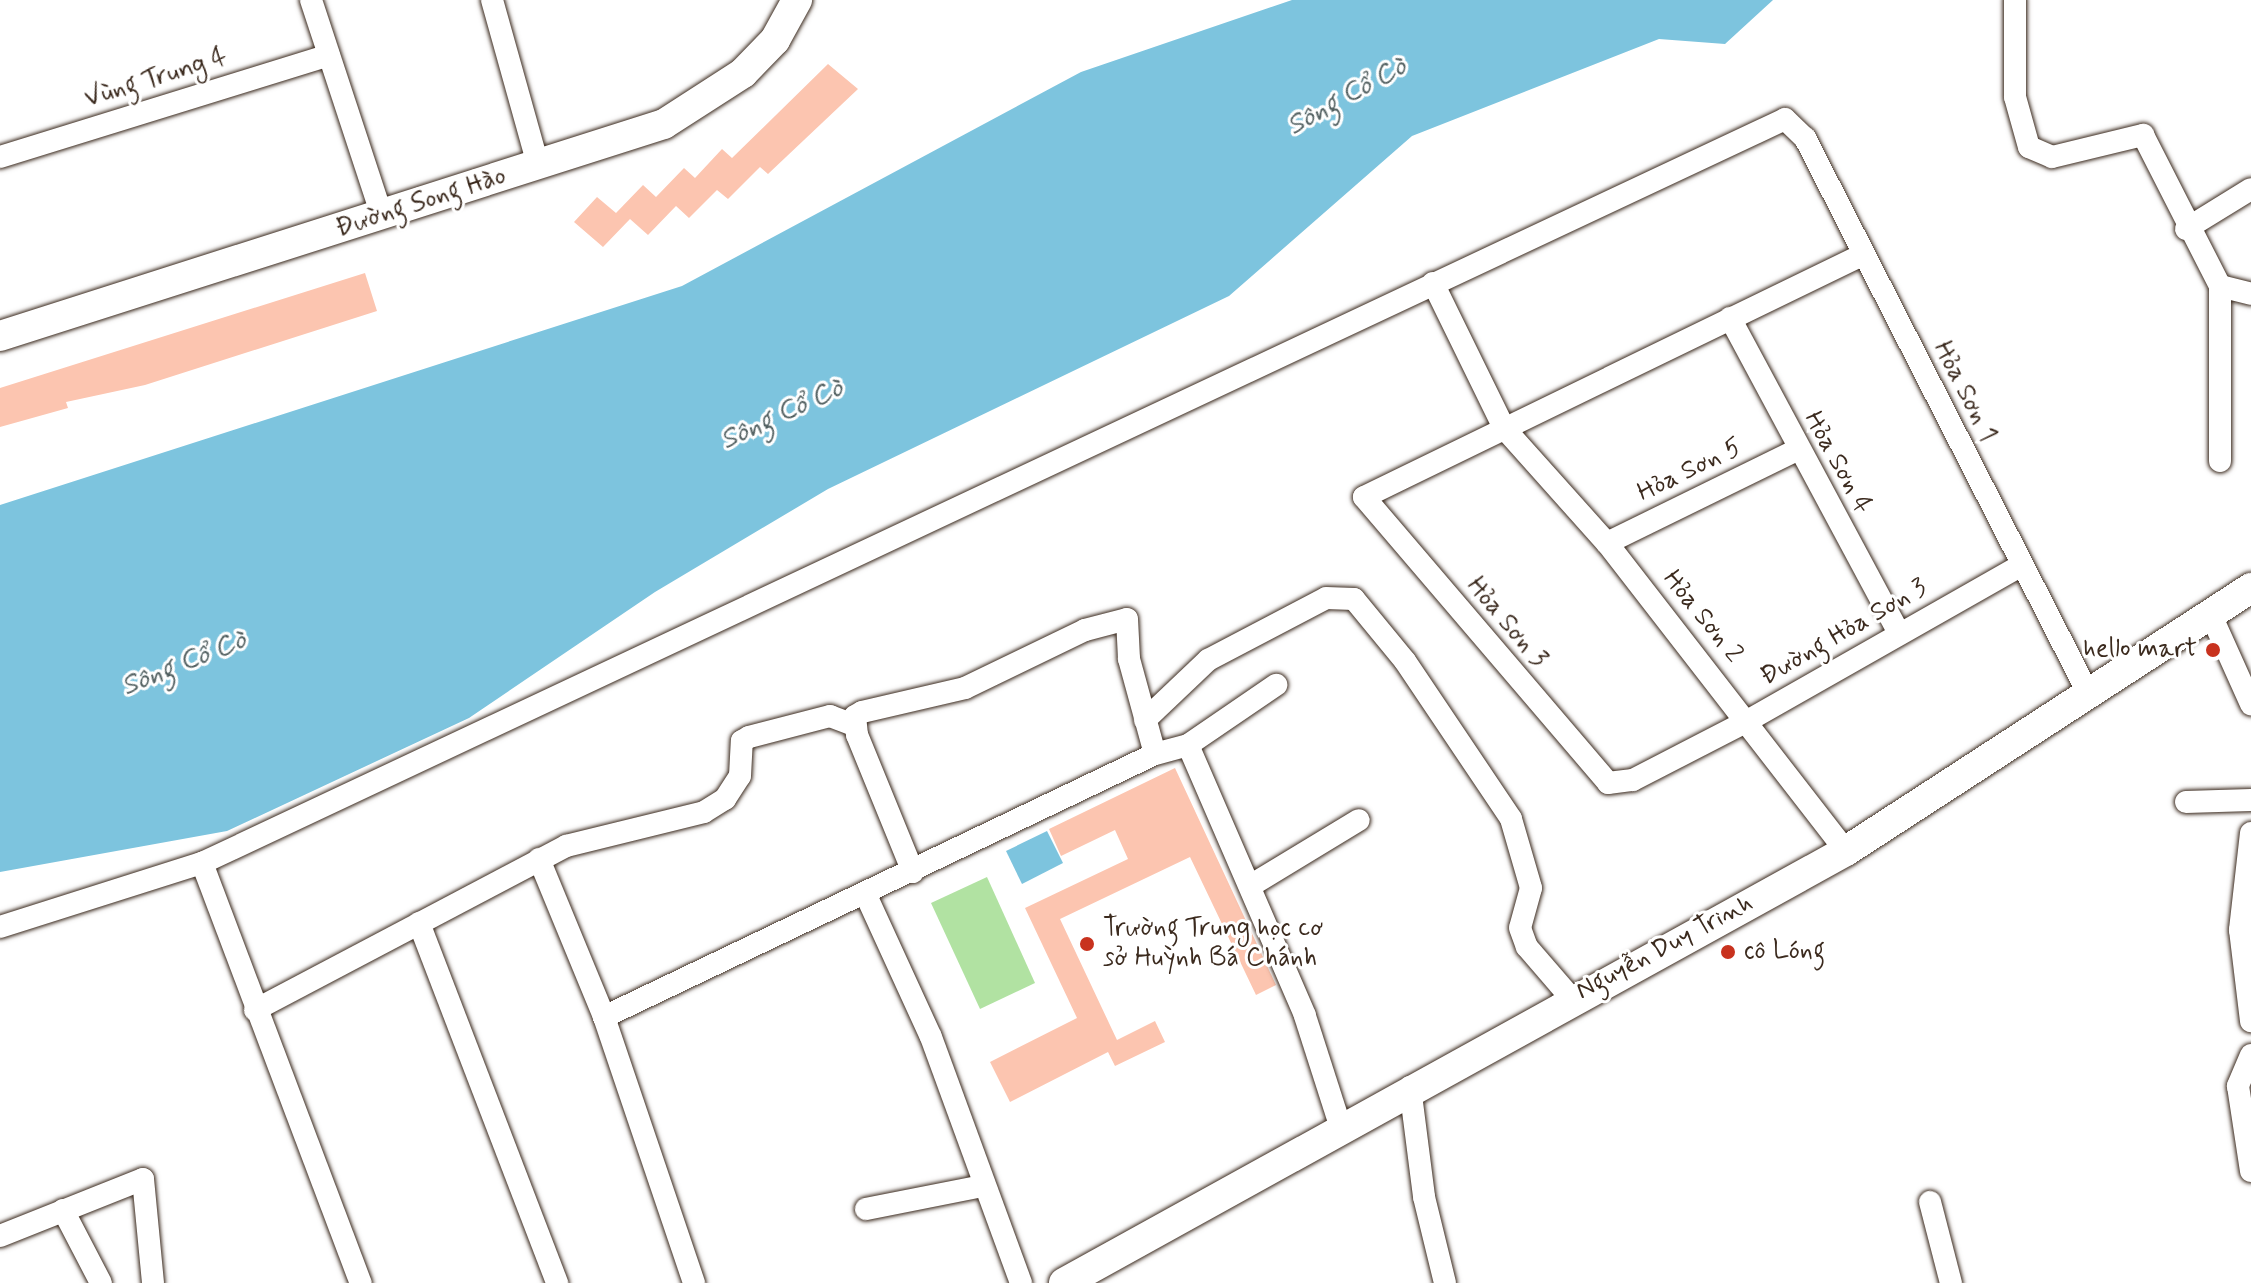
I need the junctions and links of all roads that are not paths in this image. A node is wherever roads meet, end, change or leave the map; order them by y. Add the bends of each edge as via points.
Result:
1 (311, 0) edge
2 (494, 0) edge
3 (797, 0) edge
4 (2015, 0) edge
5 (329, 55) junction
6 (0, 157) edge
7 (538, 165) junction
8 (2251, 189) edge
9 (382, 216) junction
10 (2186, 229) junction
11 (1864, 254) junction
12 (1433, 283) junction
13 (2220, 286) junction
14 (2251, 294) edge
15 (1730, 318) junction
16 (0, 336) edge
17 (1504, 428) junction
18 (1797, 450) junction
19 (2220, 461) dead end
20 (1607, 543) junction
21 (2020, 566) junction
22 (2251, 588) edge
23 (2211, 615) junction
24 (1899, 633) junction
25 (1276, 685) dead end
26 (2089, 695) junction
27 (2251, 704) edge
28 (1145, 720) junction
29 (1749, 720) junction
30 (854, 725) junction
31 (1188, 745) junction
32 (1155, 754) junction
33 (1608, 783) joint
34 (2251, 800) edge
35 (2186, 802) dead end
36 (1359, 820) dead end
37 (2251, 833) edge
38 (1846, 851) junction
39 (2249, 856) edge
40 (539, 859) junction
41 (202, 863) junction
42 (913, 872) junction
43 (1250, 886) junction
44 (865, 893) junction
45 (419, 923) junction
46 (0, 927) edge
47 (1571, 998) junction
48 (255, 1010) junction
49 (604, 1017) junction
50 (2251, 1021) edge
51 (2251, 1055) edge
52 (1410, 1087) junction
53 (1340, 1125) junction
54 (2251, 1171) edge
55 (982, 1186) junction
56 (1930, 1202) dead end
57 (866, 1209) dead end
58 (63, 1210) junction
59 (0, 1236) edge
60 (101, 1283) edge
61 (153, 1283) edge
62 (361, 1283) edge
63 (557, 1283) edge
64 (694, 1283) edge
65 (1021, 1283) edge
66 (1064, 1283) edge
67 (1445, 1283) edge
68 (1951, 1283) edge

1 - 5 street
2 - 7 street
3 - 7 street, Đường Song Hào via 775,40 699,105 664,124
4 - 10 street via 2015,97 2029,147 2052,157 2143,135
5 - 6 street, Vùng Trung 4
5 - 9 street
7 - 9 street, Đường Song Hào
8 - 10 street
9 - 16 street, Đường Song Hào
10 - 13 street
11 - 12 street, Hỏa Sơn 1 via 1805,138 1785,119
11 - 15 street
11 - 21 street, Hỏa Sơn 1
12 - 17 street, Hỏa Sơn 2
12 - 41 street
13 - 14 street
13 - 19 street
15 - 17 street
15 - 18 street, Hỏa Sơn 4
17 - 20 street, Hỏa Sơn 2
17 - 33 street, Hỏa Sơn 3 via 1364,497
18 - 20 street, Hỏa Sơn 5
18 - 24 street, Hỏa Sơn 4
20 - 29 street, Hỏa Sơn 2
21 - 24 street, Đường Hỏa Sơn 3
21 - 26 street, Hỏa Sơn 1
22 - 23 street, Nguyễn Duy Trinh
23 - 26 street, Nguyễn Duy Trinh
23 - 27 street
24 - 29 street, Đường Hỏa Sơn 3
25 - 31 street
26 - 38 street, Nguyễn Duy Trinh
28 - 30 street via 1129,659 1127,619 1085,630 965,688 862,712
28 - 32 street
28 - 47 street via 1208,660 1326,598 1354,599 1405,661 1511,819 1531,888 1520,928 1527,947
29 - 33 street, Đường Hỏa Sơn 3 via 1633,780
29 - 38 street, Hỏa Sơn 2
30 - 40 street via 830,716 749,737 742,741 740,776 725,799 704,812 566,846
30 - 42 street
31 - 32 street
31 - 43 street
32 - 42 street
34 - 35 street
36 - 43 street
37 - 39 street
38 - 47 street, Nguyễn Duy Trinh
39 - 50 street via 2240,930
40 - 45 street
40 - 49 street
41 - 46 street
41 - 48 street
42 - 44 street
43 - 53 street via 1305,1016
44 - 49 street
44 - 55 street via 936,1050
45 - 48 street
45 - 63 street
47 - 52 street, Nguyễn Duy Trinh
48 - 62 street
49 - 64 street
51 - 54 street via 2238,1086
52 - 53 street, Nguyễn Duy Trinh
52 - 67 street via 1424,1197
53 - 66 street, Nguyễn Duy Trinh
55 - 57 street
55 - 65 street
56 - 68 street
58 - 59 street
58 - 60 street
58 - 61 street via 143,1179

